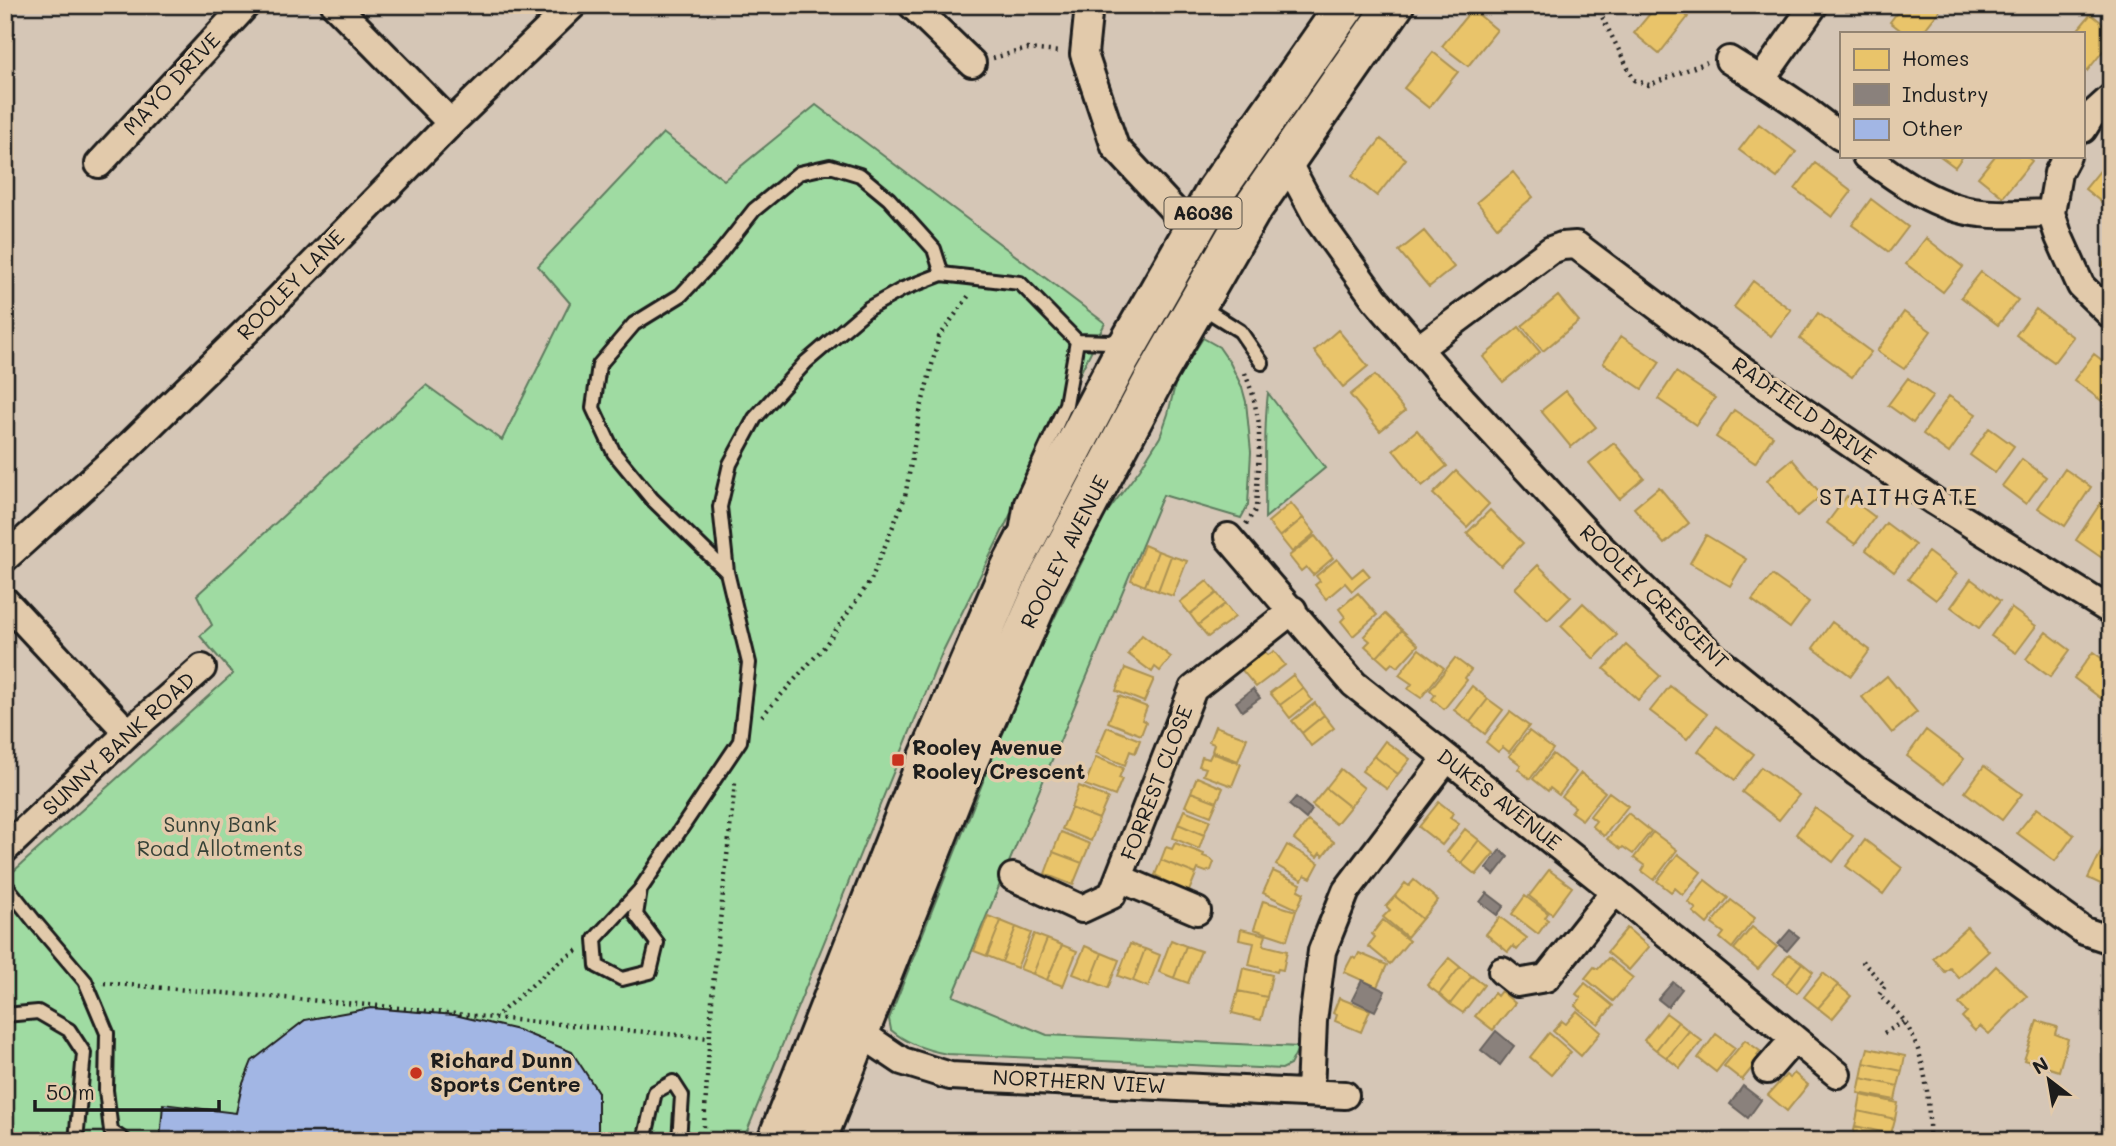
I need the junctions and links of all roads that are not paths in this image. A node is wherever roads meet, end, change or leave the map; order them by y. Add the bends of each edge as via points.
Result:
1 (247, 5) edge
2 (335, 5) edge
3 (573, 5) edge
4 (912, 5) edge
5 (1089, 5) edge
6 (1346, 5) edge
7 (1394, 5) edge
8 (1814, 5) edge
9 (1729, 60) road end
10 (972, 63) road end
11 (1761, 80) junction
12 (2111, 98) edge
13 (452, 123) junction
14 (2084, 127) edge
15 (1840, 136) edge
16 (1869, 158) edge
17 (2066, 158) edge
18 (1286, 160) junction
19 (99, 164) dead end
20 (2051, 213) junction
21 (1193, 231) junction
22 (942, 274) junction
23 (1197, 304) junction
24 (2111, 315) edge
25 (1137, 330) junction
26 (1077, 341) junction
27 (1418, 349) junction
28 (1262, 363) dead end
29 (1228, 537) road end
30 (5, 558) edge
31 (1010, 569) junction
32 (726, 572) junction
33 (5, 601) edge
34 (1293, 610) junction
35 (2111, 611) edge
36 (202, 668) dead end
37 (128, 733) junction
38 (1447, 758) junction
39 (5, 849) edge
40 (1013, 877) dead end
41 (1119, 878) junction
42 (5, 884) edge
43 (640, 890) junction
44 (1615, 891) junction
45 (1197, 911) dead end
46 (2111, 940) edge
47 (1502, 971) dead end
48 (5, 1015) edge
49 (859, 1032) junction
50 (1794, 1039) junction
51 (1768, 1070) dead end
52 (1837, 1074) dead end
53 (1310, 1092) junction
54 (1345, 1095) dead end
55 (76, 1141) edge
56 (124, 1141) edge
57 (644, 1141) edge
58 (679, 1141) edge
59 (777, 1141) edge
60 (817, 1141) edge

1 - 19 street, MAYO DRIVE
2 - 13 street
3 - 13 street, ROOLEY LANE
4 - 10 street
5 - 21 street via 1084,54 1115,147
6 - 21 highway, ROOLEY AVENUE / A6036
7 - 18 highway, ROOLEY AVENUE / A6036
8 - 11 street
9 - 11 street
11 - 15 street
12 - 14 street
13 - 30 street, ROOLEY LANE via 141,435
16 - 20 street via 1953,207 1981,213
17 - 20 street via 2058,173
18 - 23 highway, ROOLEY AVENUE / A6036
18 - 27 street, ROOLEY CRESCENT via 1319,220 1375,299
20 - 24 street via 2081,286
21 - 25 highway, ROOLEY AVENUE / A6036
22 - 26 lane via 1020,283
22 - 32 lane via 869,308 806,362 755,418 730,464 720,507
22 - 32 lane via 934,249 889,199 860,175 830,166 799,173 754,210 681,295 634,324 599,365 593,408 614,453 652,499
23 - 28 lane via 1240,331
23 - 49 highway, ROOLEY AVENUE / A6036 via 1045,585 956,788
25 - 26 lane via 1111,342
25 - 31 highway, ROOLEY AVENUE / A6036
26 - 31 lane via 1066,404 1021,502
27 - 35 street, RADFIELD DRIVE via 1551,250 1576,245 1737,366 1923,494
27 - 46 street, ROOLEY CRESCENT via 1591,538 1714,657 1856,772 2084,931
29 - 34 street, DUKES AVENUE
31 - 59 highway, ROOLEY AVENUE / A6036 via 920,778
32 - 43 lane via 749,663 740,741
33 - 37 street
34 - 38 street, DUKES AVENUE via 1354,684
34 - 41 street, FORREST CLOSE via 1193,689
36 - 37 street, SUNNY BANK ROAD
37 - 39 street, SUNNY BANK ROAD
38 - 44 street, DUKES AVENUE
38 - 53 street via 1346,891 1322,951
40 - 41 street, FORREST CLOSE via 1082,909 1112,895
41 - 45 street, FORREST CLOSE
42 - 56 lane via 85,981 107,1033 111,1131
43 - 43 lane via 636,915 657,943 650,972 622,979 597,966 594,939
44 - 47 street via 1546,978 1517,983
44 - 50 street, DUKES AVENUE
48 - 55 lane via 38,1012 69,1030 84,1053
49 - 53 street, NORTHERN VIEW via 901,1061 950,1076
49 - 60 highway, ROOLEY AVENUE / A6036
50 - 51 street
50 - 52 street, DUKES AVENUE
53 - 54 street, NORTHERN VIEW
57 - 58 lane via 655,1092 673,1082 682,1096

